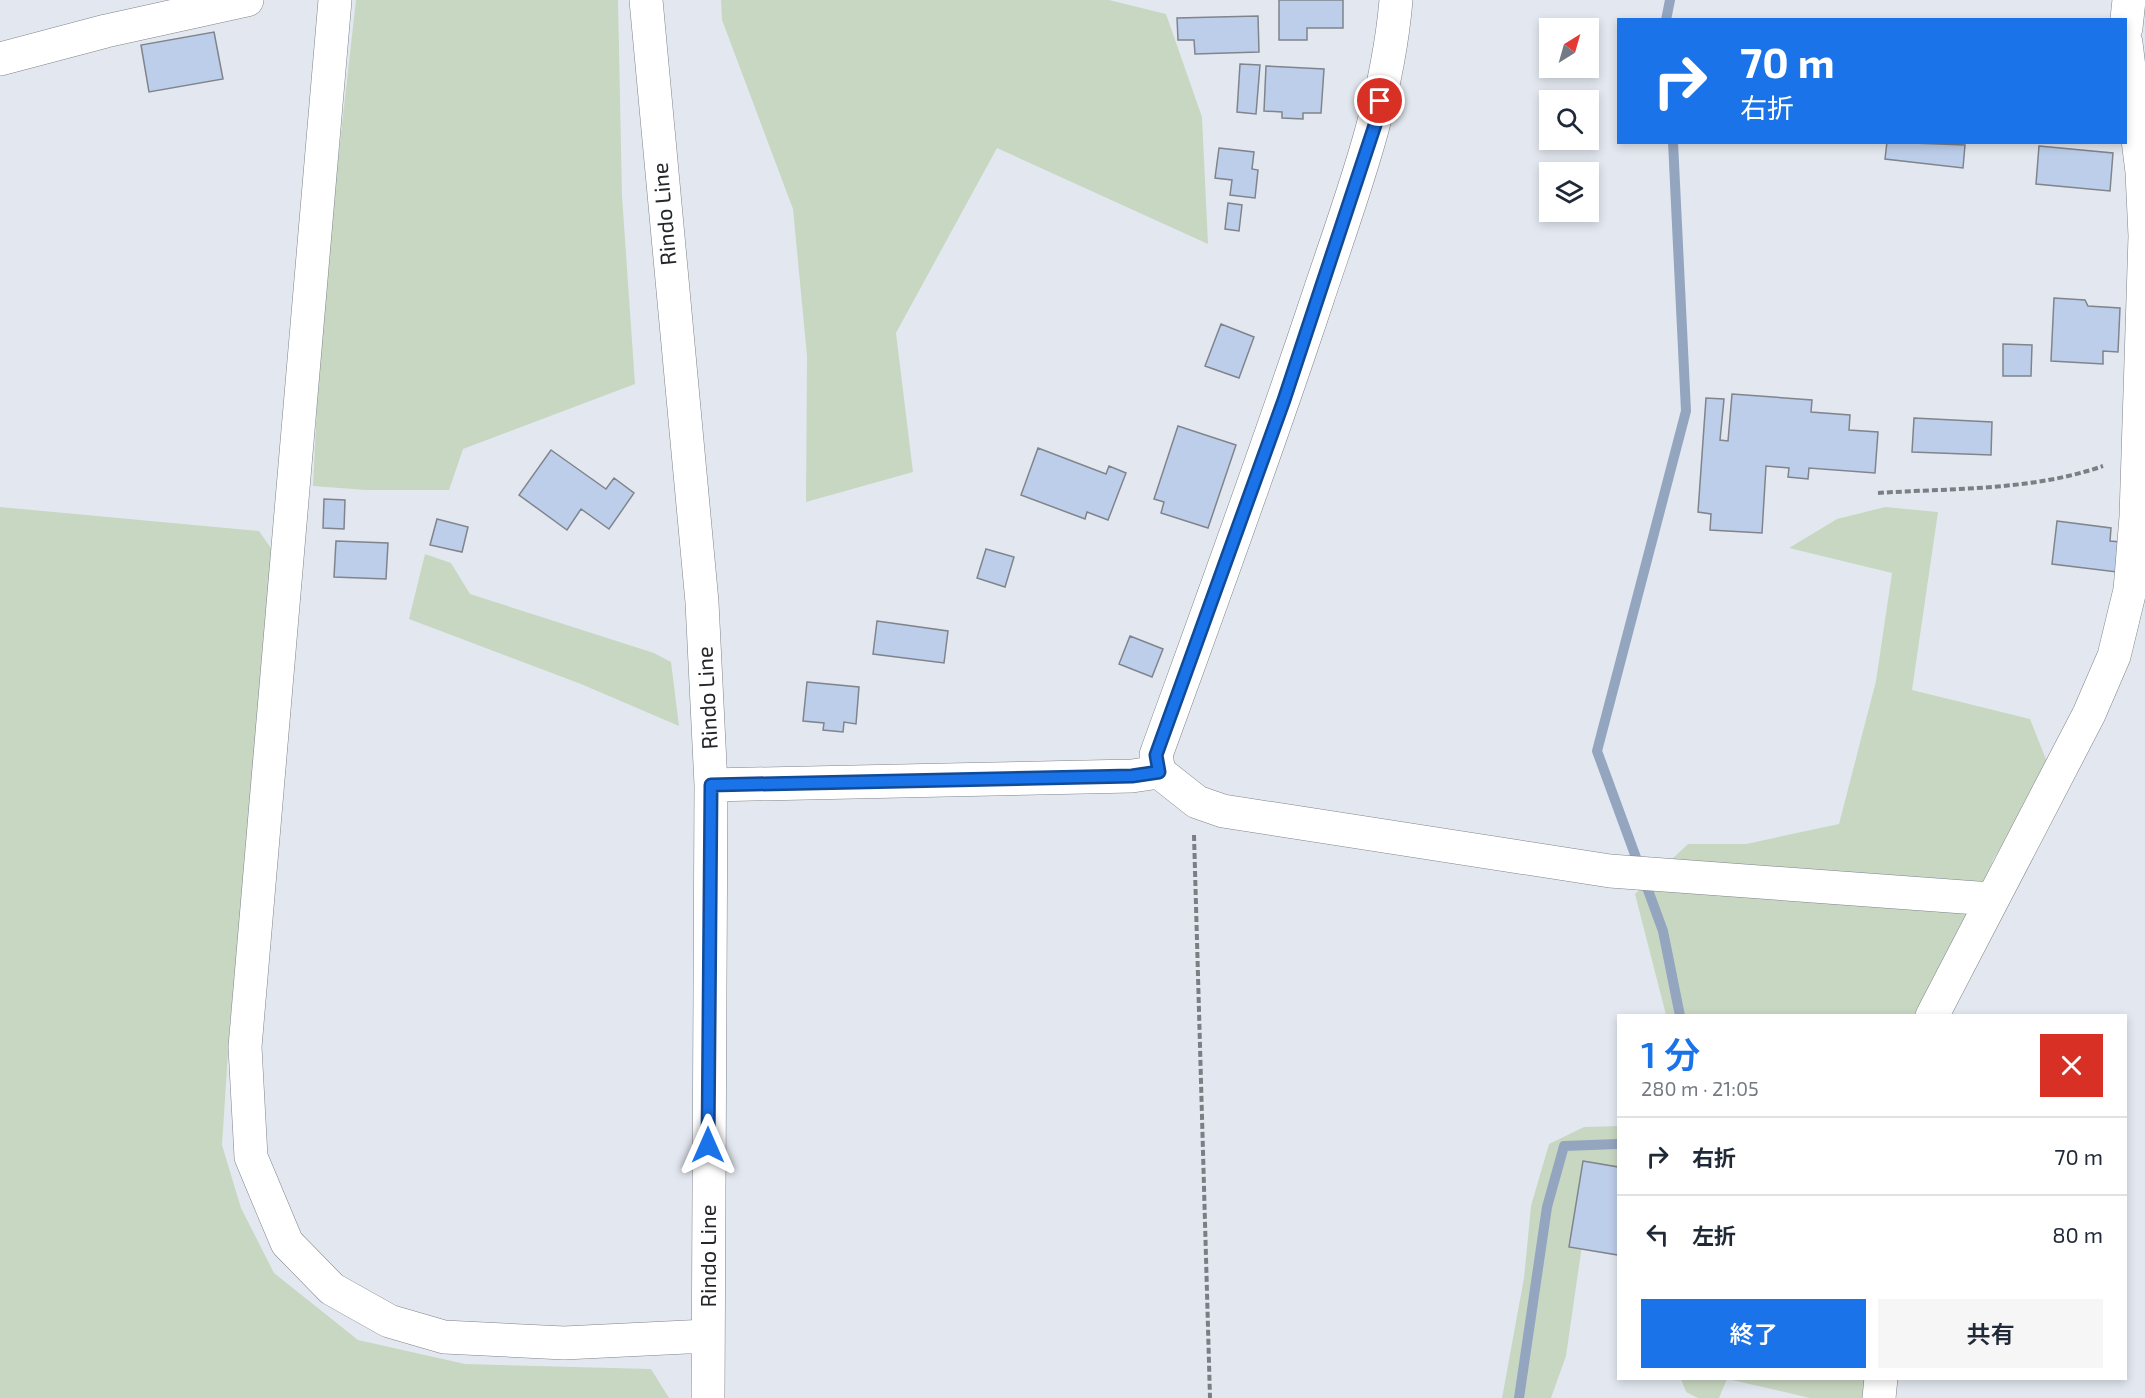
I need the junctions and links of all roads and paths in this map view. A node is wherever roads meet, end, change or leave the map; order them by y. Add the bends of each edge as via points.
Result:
1 (247, 0) edge
2 (335, 0) edge
3 (646, 0) edge
4 (1396, 0) edge
5 (2129, 0) edge
6 (2127, 19) edge
7 (2127, 51) edge
8 (0, 58) edge
9 (2138, 454) junction
10 (1878, 493) dead end
11 (1159, 772) junction
12 (711, 785) junction
13 (1197, 802) junction
14 (1991, 899) junction
15 (1933, 1014) edge
16 (707, 1336) junction
17 (1881, 1380) edge
18 (708, 1398) edge
19 (1210, 1398) edge
20 (1879, 1398) edge

1 - 8 street
2 - 16 street via 245,1047 251,1157 288,1243 332,1289 388,1321 444,1337 553,1342
3 - 12 street, Rindo Line via 702,602
4 - 11 street via 1393,40 1376,122 1284,400 1156,755
5 - 6 street
7 - 9 street via 2142,172 2145,236
9 - 10 path via 2078,475 2014,485
9 - 14 street via 2130,590 2115,656 2089,714
11 - 12 street via 1132,776
11 - 13 street
12 - 16 street, Rindo Line
13 - 14 street via 1235,813 1610,870
13 - 19 path via 1193,845
14 - 15 street
16 - 18 street, Rindo Line
17 - 20 street

